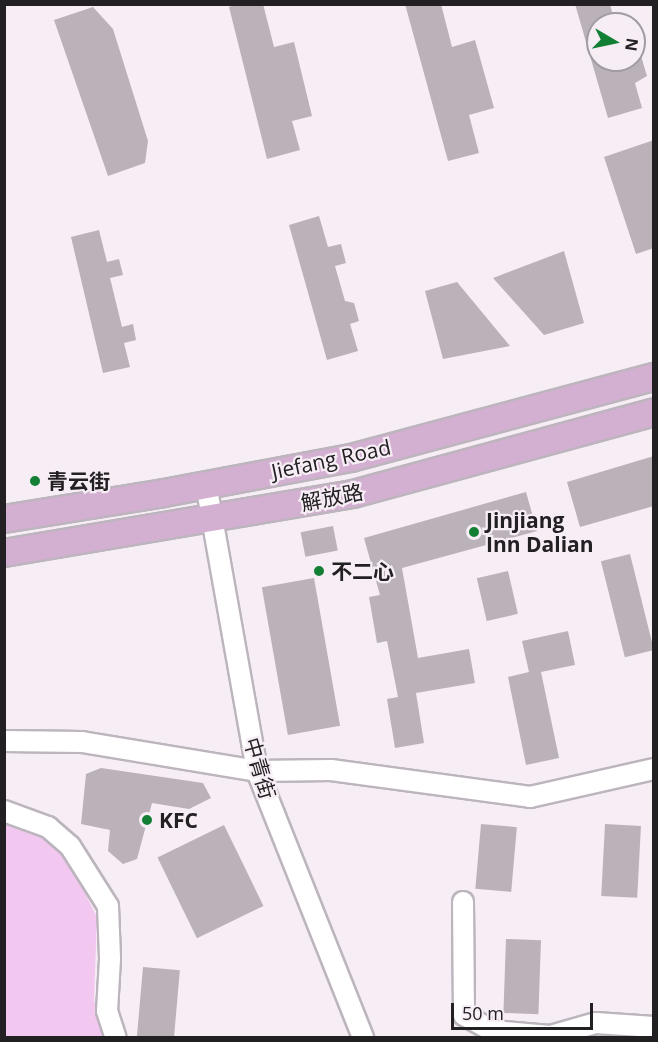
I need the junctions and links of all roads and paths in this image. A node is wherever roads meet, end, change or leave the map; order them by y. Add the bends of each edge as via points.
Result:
1 (654, 377) edge
2 (654, 412) edge
3 (206, 484) junction
4 (211, 518) junction
5 (4, 519) edge
6 (4, 553) edge
7 (4, 741) edge
8 (654, 770) edge
9 (257, 771) junction
10 (4, 811) edge
11 (463, 902) dead end
12 (654, 1027) edge
13 (116, 1038) edge
14 (363, 1038) edge

1 - 3 main road, Jiefang Road via 351,458
2 - 4 main road, 解放路 via 353,494
3 - 4 street, 中青街
3 - 5 main road, Jiefang Road
4 - 6 main road, 解放路
4 - 9 street, 中青街
7 - 9 street via 82,742
8 - 9 street via 530,796 331,770
9 - 14 street, 中青街
10 - 13 street via 48,827 70,846 108,906 107,1011
11 - 12 street via 464,1015 493,1031 550,1036 596,1023

